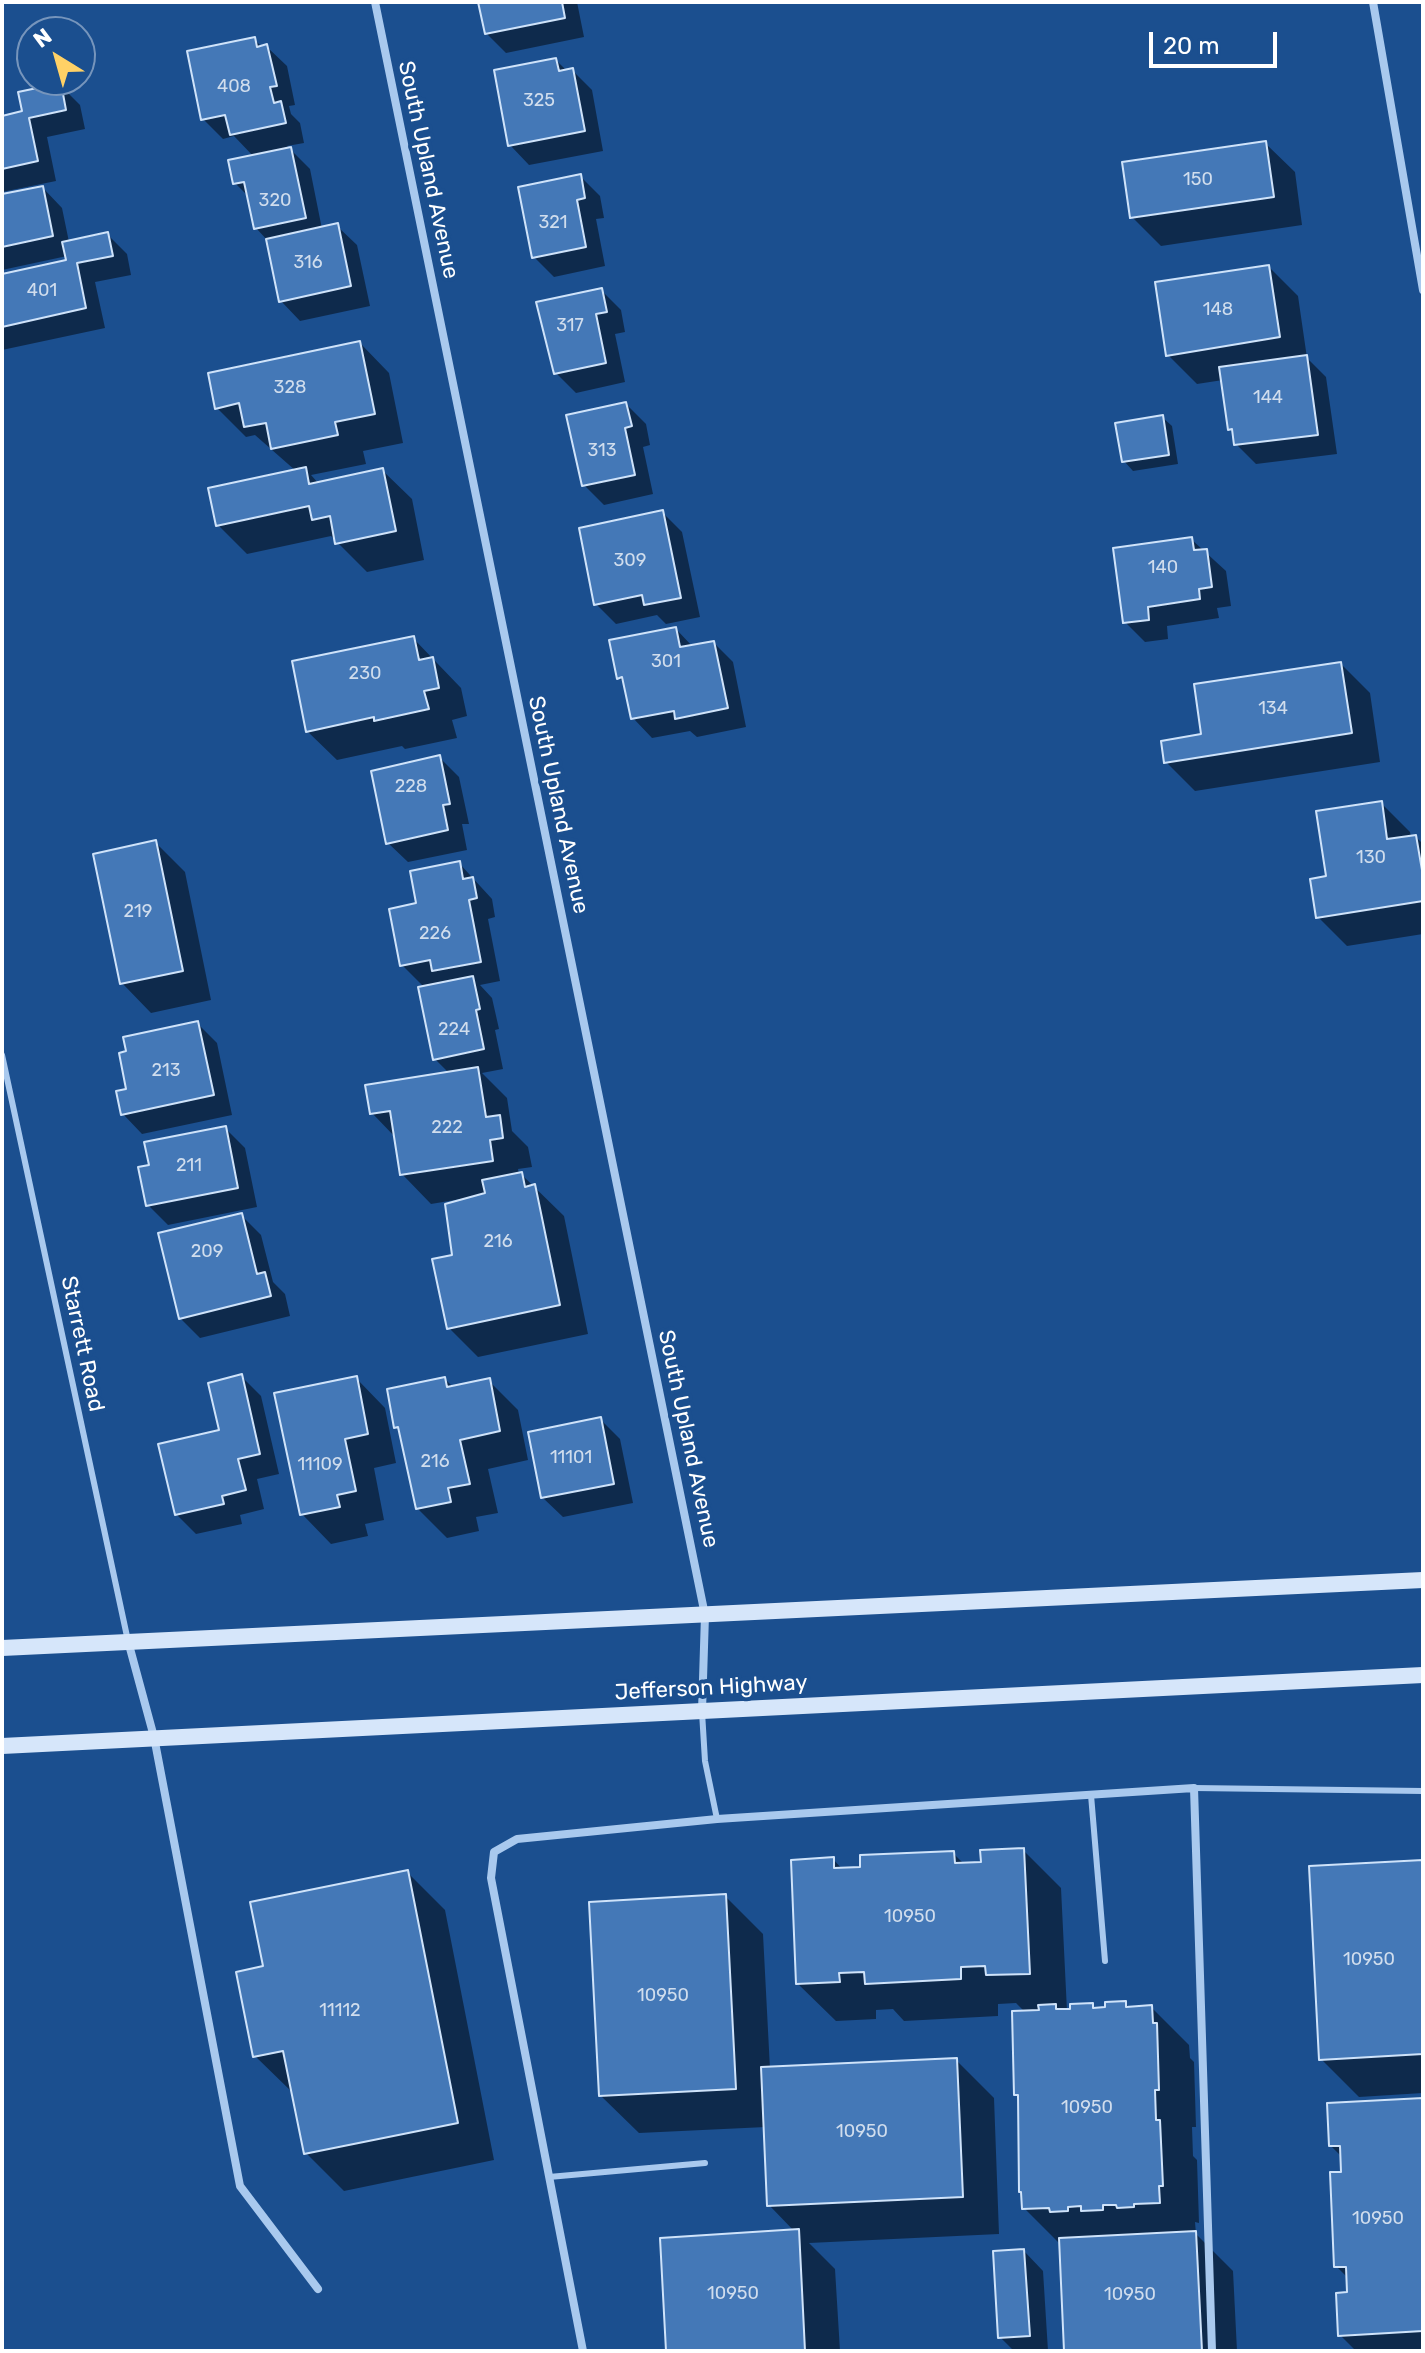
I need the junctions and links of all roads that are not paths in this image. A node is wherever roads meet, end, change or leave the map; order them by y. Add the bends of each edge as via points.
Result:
1 (375, 2) edge
2 (1373, 2) edge
3 (1423, 290) edge
4 (2, 1055) edge
5 (1423, 1580) edge
6 (705, 1615) junction
7 (128, 1641) junction
8 (2, 1648) edge
9 (1423, 1675) edge
10 (702, 1711) junction
11 (154, 1737) junction
12 (2, 1746) edge
13 (1194, 1788) junction
14 (1423, 1791) edge
15 (1091, 1795) junction
16 (717, 1819) junction
17 (1105, 1961) dead end
18 (705, 2163) dead end
19 (549, 2177) junction
20 (318, 2289) dead end
21 (583, 2351) edge
22 (1212, 2351) edge

1 - 6 street, South Upland Avenue
2 - 3 street
4 - 7 lane, Starrett Road
5 - 6 main road
6 - 7 main road
6 - 10 street, South Upland Avenue
7 - 8 main road
7 - 11 street
9 - 10 main road, Jefferson Highway
10 - 11 main road, Jefferson Highway
10 - 16 lane
11 - 12 main road, Jefferson Highway
11 - 20 street via 240,2186
13 - 14 lane
13 - 15 street
13 - 22 street
15 - 16 street
15 - 17 lane
16 - 19 street via 517,1839 494,1852 491,1878
18 - 19 lane
19 - 21 street

